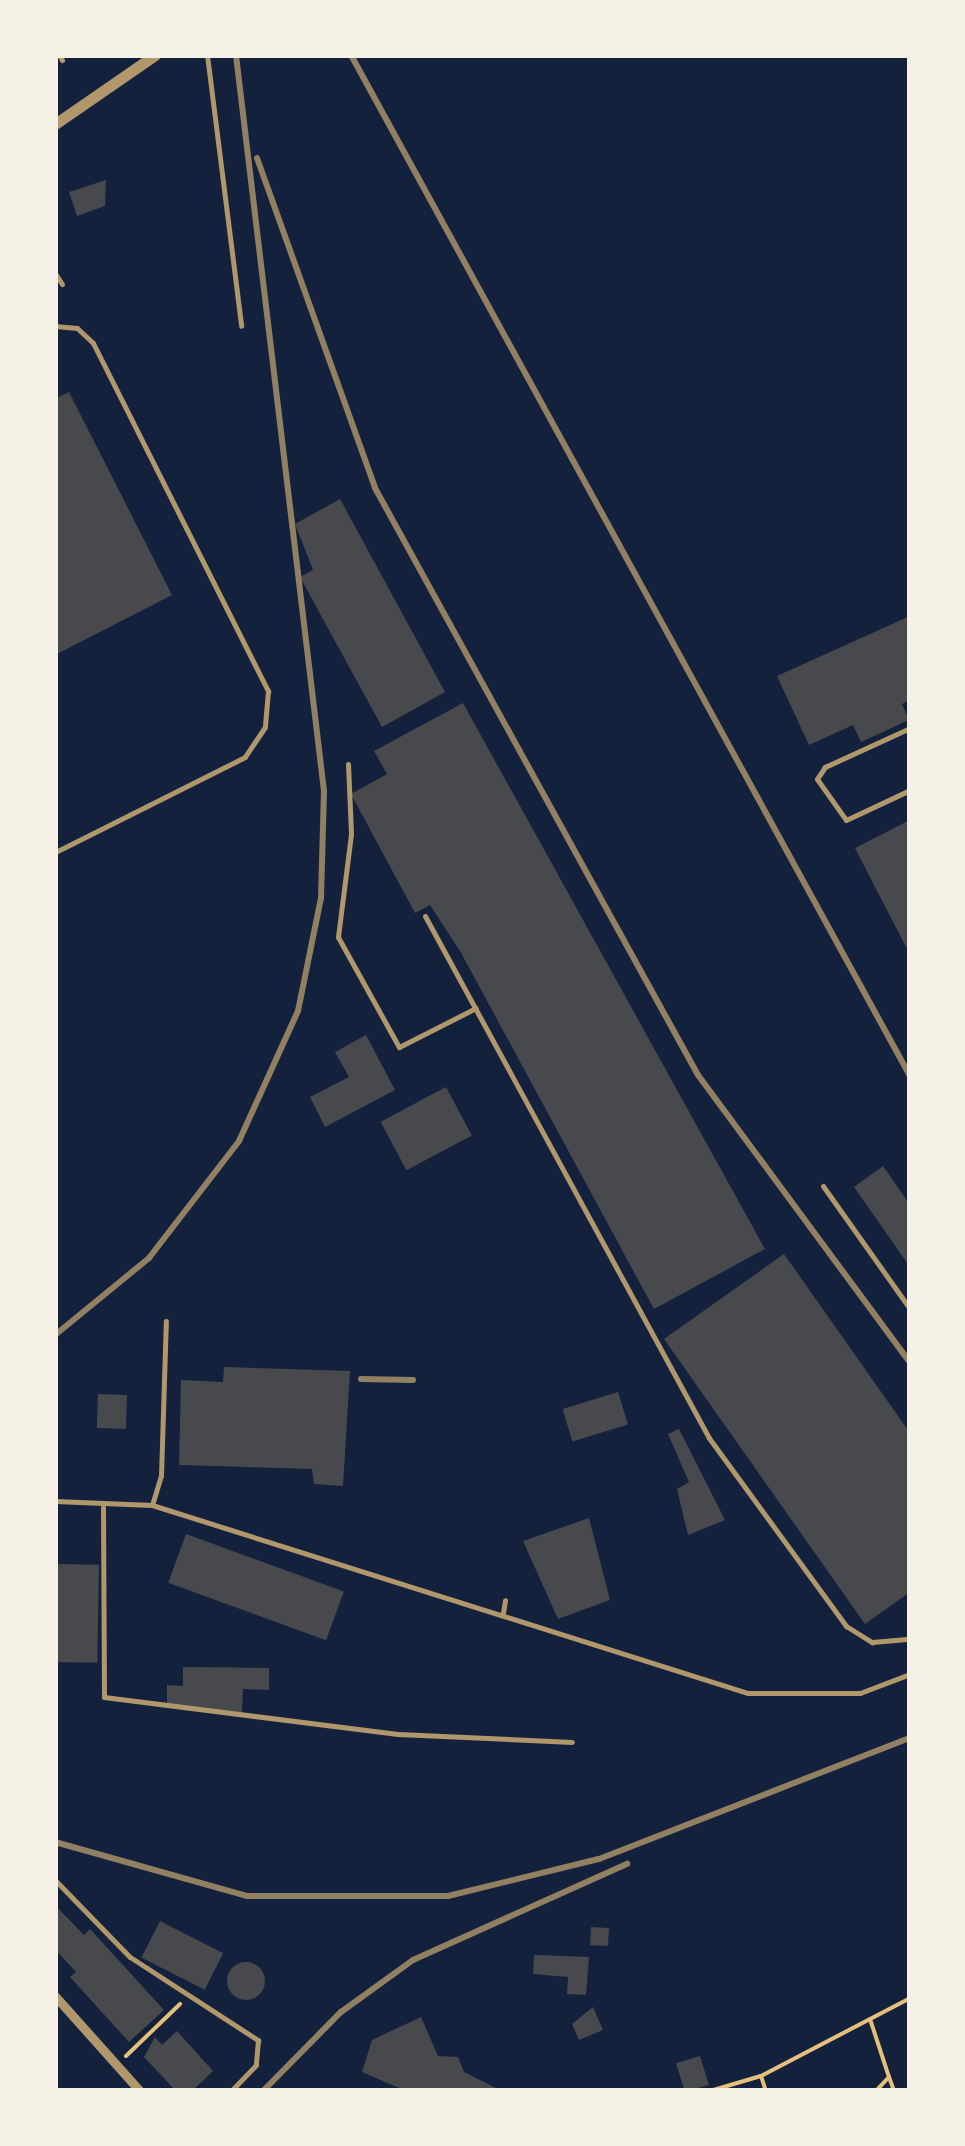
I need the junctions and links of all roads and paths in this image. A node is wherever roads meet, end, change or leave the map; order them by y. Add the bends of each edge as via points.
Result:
1 (155, 55) edge
2 (207, 55) edge
3 (55, 124) edge
4 (55, 273) edge
5 (62, 284) dead end
6 (55, 326) edge
7 (242, 326) dead end
8 (910, 728) edge
9 (348, 764) dead end
10 (910, 790) edge
11 (55, 852) edge
12 (426, 916) dead end
13 (476, 1008) junction
14 (823, 1186) dead end
15 (910, 1309) edge
16 (166, 1321) dead end
17 (55, 1501) edge
18 (152, 1505) junction
19 (103, 1506) junction
20 (505, 1600) dead end
21 (503, 1612) junction
22 (910, 1639) edge
23 (910, 1674) edge
24 (572, 1742) dead end
25 (55, 1880) edge
26 (55, 1996) edge
27 (910, 1998) edge
28 (170, 2018) dead end
29 (870, 2019) junction
30 (116, 2064) junction
31 (760, 2076) junction
32 (889, 2077) junction
33 (140, 2091) edge
34 (231, 2091) edge
35 (710, 2091) edge
36 (766, 2091) edge
37 (839, 2091) edge
38 (874, 2091) edge
39 (894, 2091) edge

1 - 3 street
2 - 7 lane
4 - 5 lane
6 - 11 lane via 77,328 93,344 268,691 265,727 245,757
8 - 10 lane via 825,767 817,779 846,820
9 - 13 lane via 351,834 338,937 399,1047
12 - 13 lane
13 - 22 lane via 709,1438 846,1626 872,1642
14 - 15 lane
16 - 18 lane via 161,1476
17 - 19 lane
18 - 19 lane
18 - 21 lane
19 - 24 lane via 104,1697 360,1730
20 - 21 lane
21 - 23 lane via 783,1700 860,1693
25 - 34 lane via 130,1957 258,2040 256,2065
26 - 30 street
27 - 29 path
28 - 30 path
29 - 31 path
29 - 32 path
30 - 33 street
31 - 35 path
31 - 36 path
32 - 38 path
32 - 39 path
37 - 38 path

